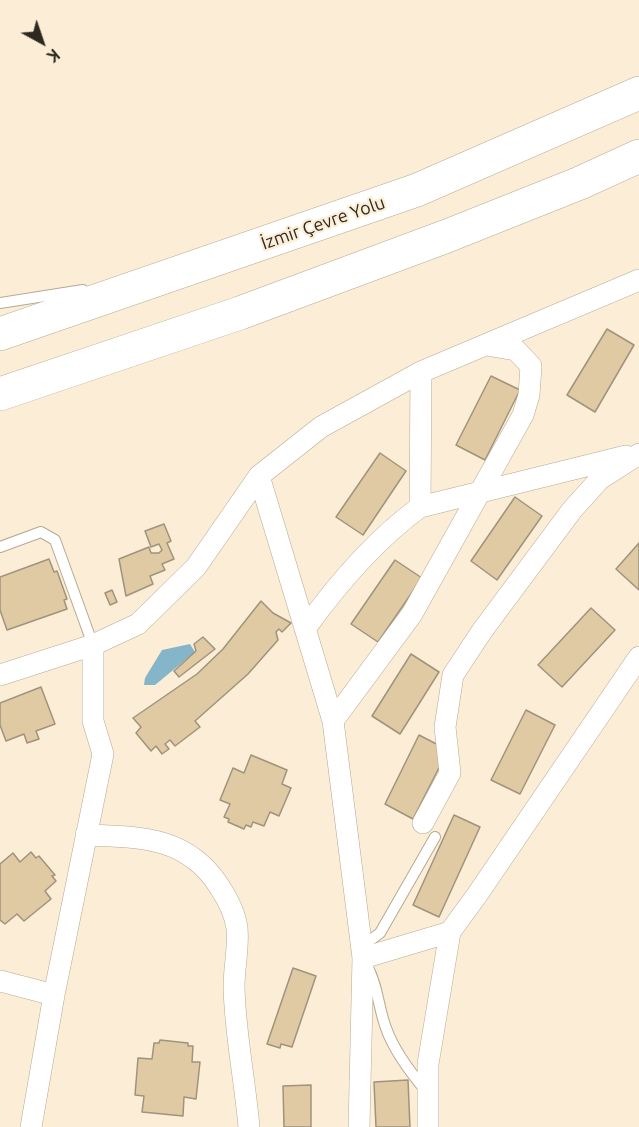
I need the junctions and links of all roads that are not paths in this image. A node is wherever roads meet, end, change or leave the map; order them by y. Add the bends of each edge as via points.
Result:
1 (639, 93) edge
2 (639, 156) edge
3 (193, 269) junction
4 (639, 280) edge
5 (0, 303) edge
6 (0, 334) edge
7 (485, 345) junction
8 (421, 372) junction
9 (0, 394) edge
10 (639, 453) edge
11 (259, 476) junction
12 (478, 492) junction
13 (420, 507) junction
14 (0, 547) edge
15 (305, 629) junction
16 (93, 645) junction
17 (639, 657) edge
18 (0, 675) edge
19 (333, 721) junction
20 (429, 830) joint
21 (86, 835) junction
22 (450, 932) junction
23 (362, 952) junction
24 (0, 981) edge
25 (54, 995) junction
26 (428, 1093) junction
27 (31, 1127) edge
28 (249, 1127) edge
29 (359, 1127) edge
30 (428, 1127) edge

1 - 3 highway, İzmir Çevre Yolu via 417,190
2 - 9 highway via 580,183 240,313
3 - 5 lane
3 - 6 highway, İzmir Çevre Yolu
4 - 7 street
7 - 8 street
7 - 12 street via 516,350 531,366 532,378 523,415
8 - 11 street via 321,427
8 - 13 street
10 - 12 street
10 - 20 street via 600,479 572,510 453,675 445,727 450,773
11 - 15 street
11 - 16 street via 196,567 138,624
12 - 13 street
12 - 19 street via 412,614
13 - 15 street via 351,569
14 - 16 lane via 41,532 55,540
15 - 19 street
16 - 18 street
16 - 21 street via 93,721 103,753
17 - 22 street
19 - 23 street
20 - 23 lane via 380,933
21 - 25 street
21 - 28 street via 142,837 169,844 195,859 229,900 237,927 234,987
22 - 23 street
22 - 26 street via 428,1064
23 - 26 lane via 376,981 387,1031 405,1065
23 - 29 street
24 - 25 street
25 - 27 street
26 - 30 street

